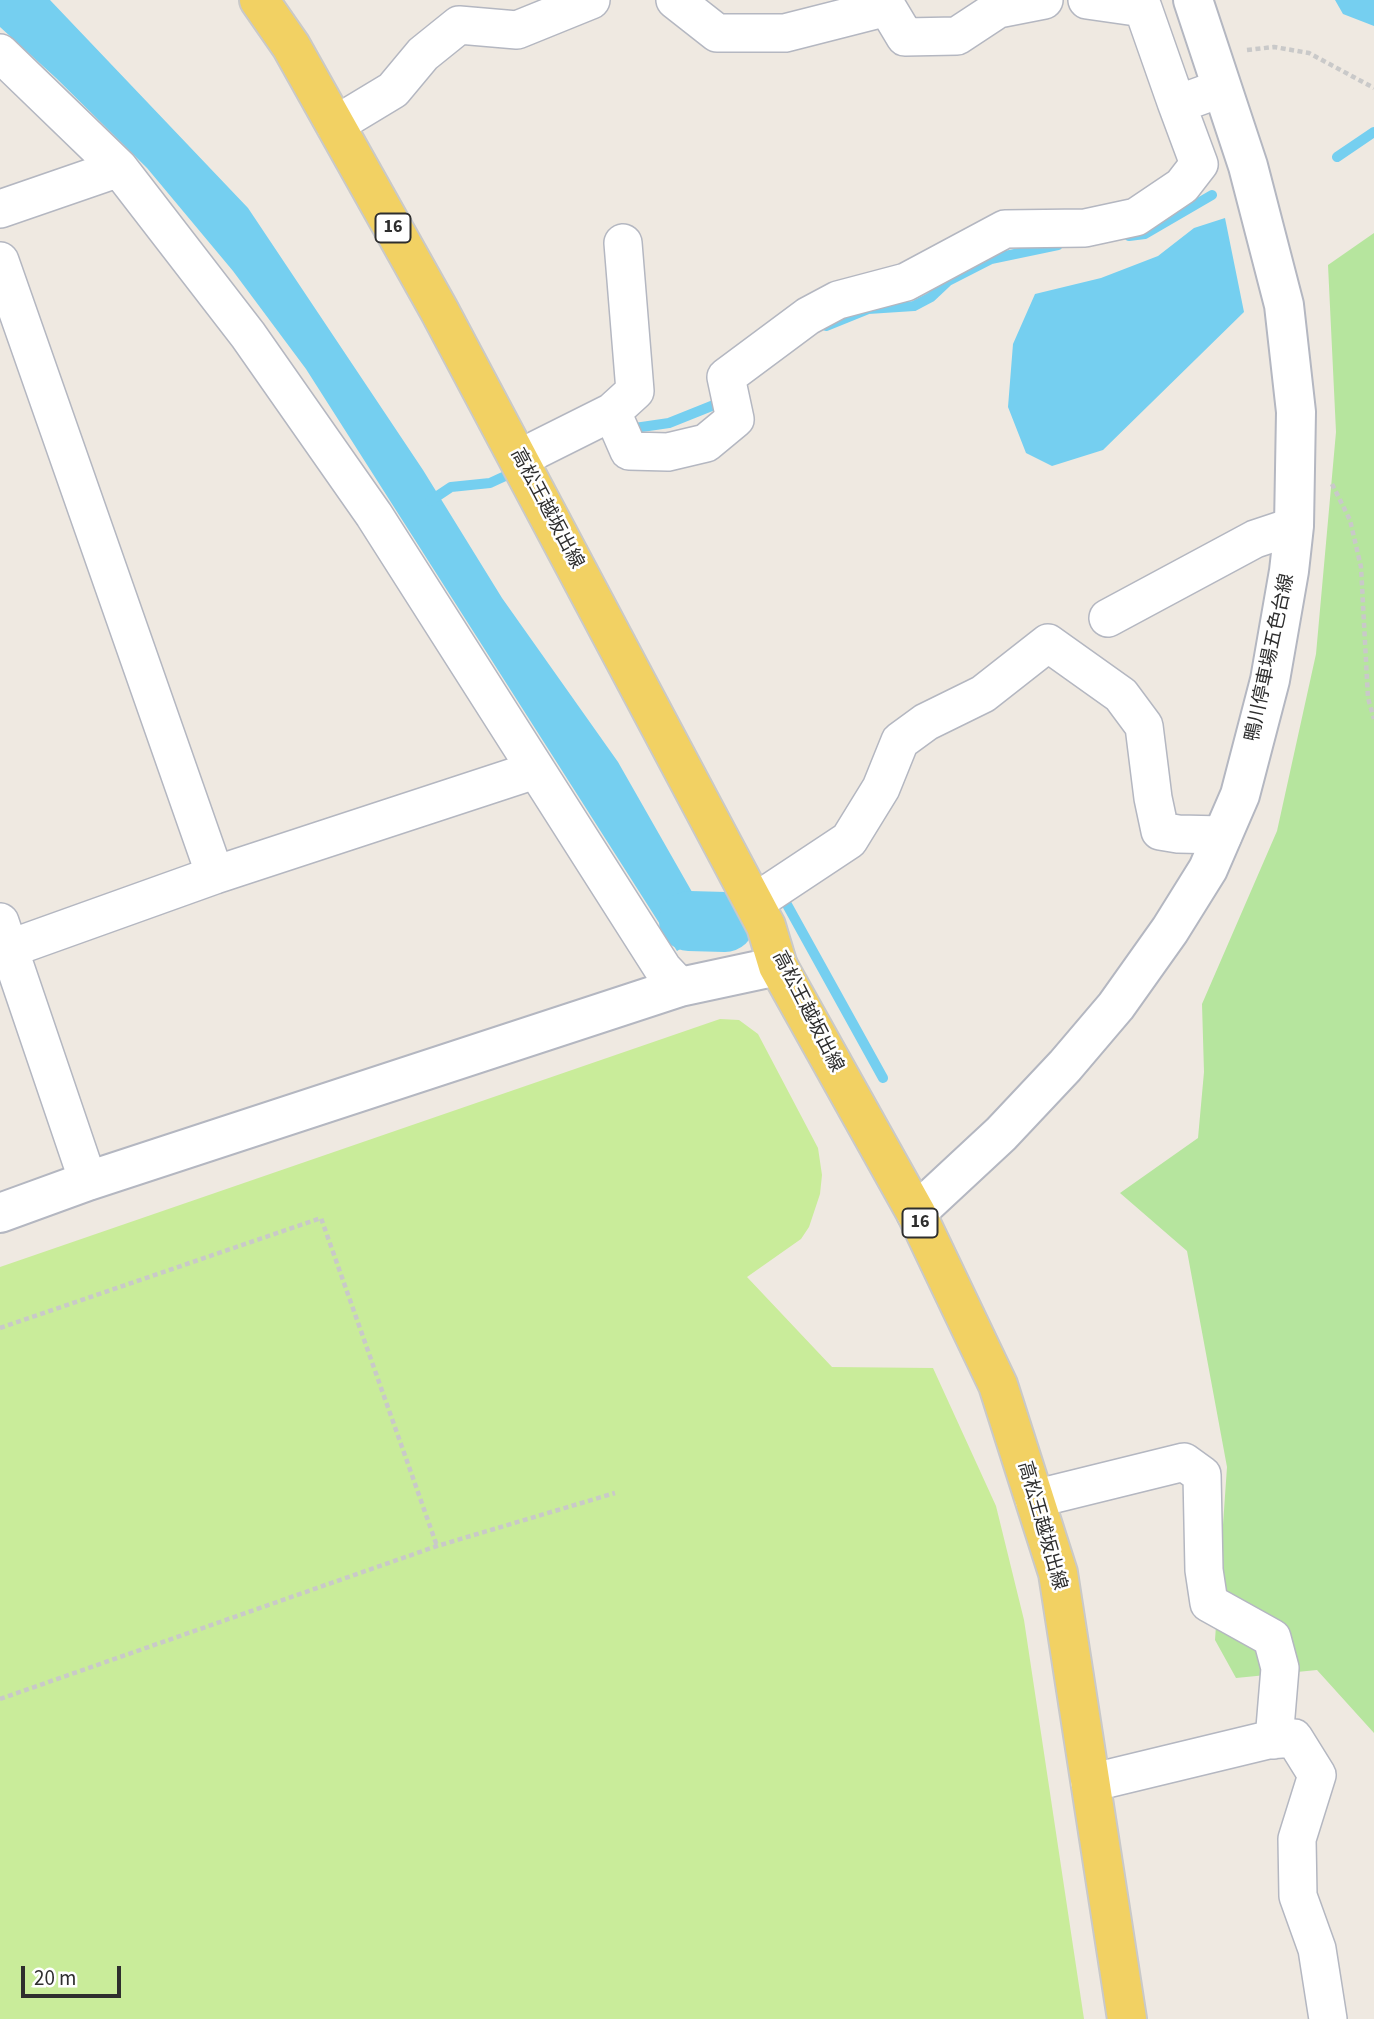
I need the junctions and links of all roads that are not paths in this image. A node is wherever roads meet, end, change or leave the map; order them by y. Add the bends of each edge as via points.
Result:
1 (259, 0) edge
2 (591, 0) edge
3 (675, 0) edge
4 (1044, 0) edge
5 (1087, 0) edge
6 (1193, 0) edge
7 (0, 53) edge
8 (1216, 71) junction
9 (1175, 102) junction
10 (335, 125) junction
11 (119, 169) junction
12 (0, 209) edge
13 (623, 243) dead end
14 (0, 261) edge
15 (612, 412) junction
16 (528, 475) junction
17 (1294, 526) junction
18 (1108, 618) dead end
19 (535, 770) junction
20 (1223, 835) junction
21 (215, 875) junction
22 (754, 902) junction
23 (3, 941) edge
24 (778, 965) junction
25 (680, 987) junction
26 (89, 1181) junction
27 (0, 1213) edge
28 (916, 1213) junction
29 (1034, 1499) junction
30 (1274, 1740) junction
31 (1090, 1783) junction
32 (1127, 2019) edge
33 (1328, 2019) edge

1 - 10 main road, 高松王越坂出線 / 16
2 - 10 street via 517,30 458,25 423,54 393,90
3 - 4 street via 717,33 785,33 887,7 905,37 957,36 998,9
5 - 9 street via 1143,8
6 - 8 main road, 鴨川停車場五色台線
7 - 11 street
8 - 9 street via 1189,100
8 - 17 main road, 鴨川停車場五色台線 via 1248,166 1284,305 1296,412
9 - 15 street via 1199,164 1182,186 1136,217 1085,228 1005,229 906,282 838,300 808,316 726,377 735,419 706,443 668,452 629,451
10 - 16 main road, 高松王越坂出線 / 16
11 - 12 street
11 - 19 street via 248,335 374,515
13 - 15 street via 635,391
14 - 21 street
15 - 16 street
16 - 22 main road, 高松王越坂出線 / 16
17 - 18 street via 1255,539
17 - 20 main road, 鴨川停車場五色台線 via 1270,680 1240,795
19 - 21 street
19 - 25 street via 663,969
20 - 22 street via 1160,831 1144,726 1121,695 1048,643 983,694 926,722 900,741 881,788 849,840
20 - 28 main road, 鴨川停車場五色台線 via 1202,879 1116,1006 1001,1133
21 - 23 street
22 - 24 main road, 高松王越坂出線 / 16
23 - 26 street
24 - 25 main road
24 - 28 main road, 高松王越坂出線 / 16
25 - 26 main road
26 - 27 main road
28 - 29 main road, 高松王越坂出線 / 16 via 998,1385
29 - 30 street via 1184,1462 1202,1475 1209,1603 1272,1638 1280,1668
29 - 31 main road, 高松王越坂出線 / 16 via 1058,1573
30 - 31 street
30 - 33 street via 1294,1738 1317,1775 1297,1839 1298,1896 1317,1950
31 - 32 main road, 高松王越坂出線 / 16

